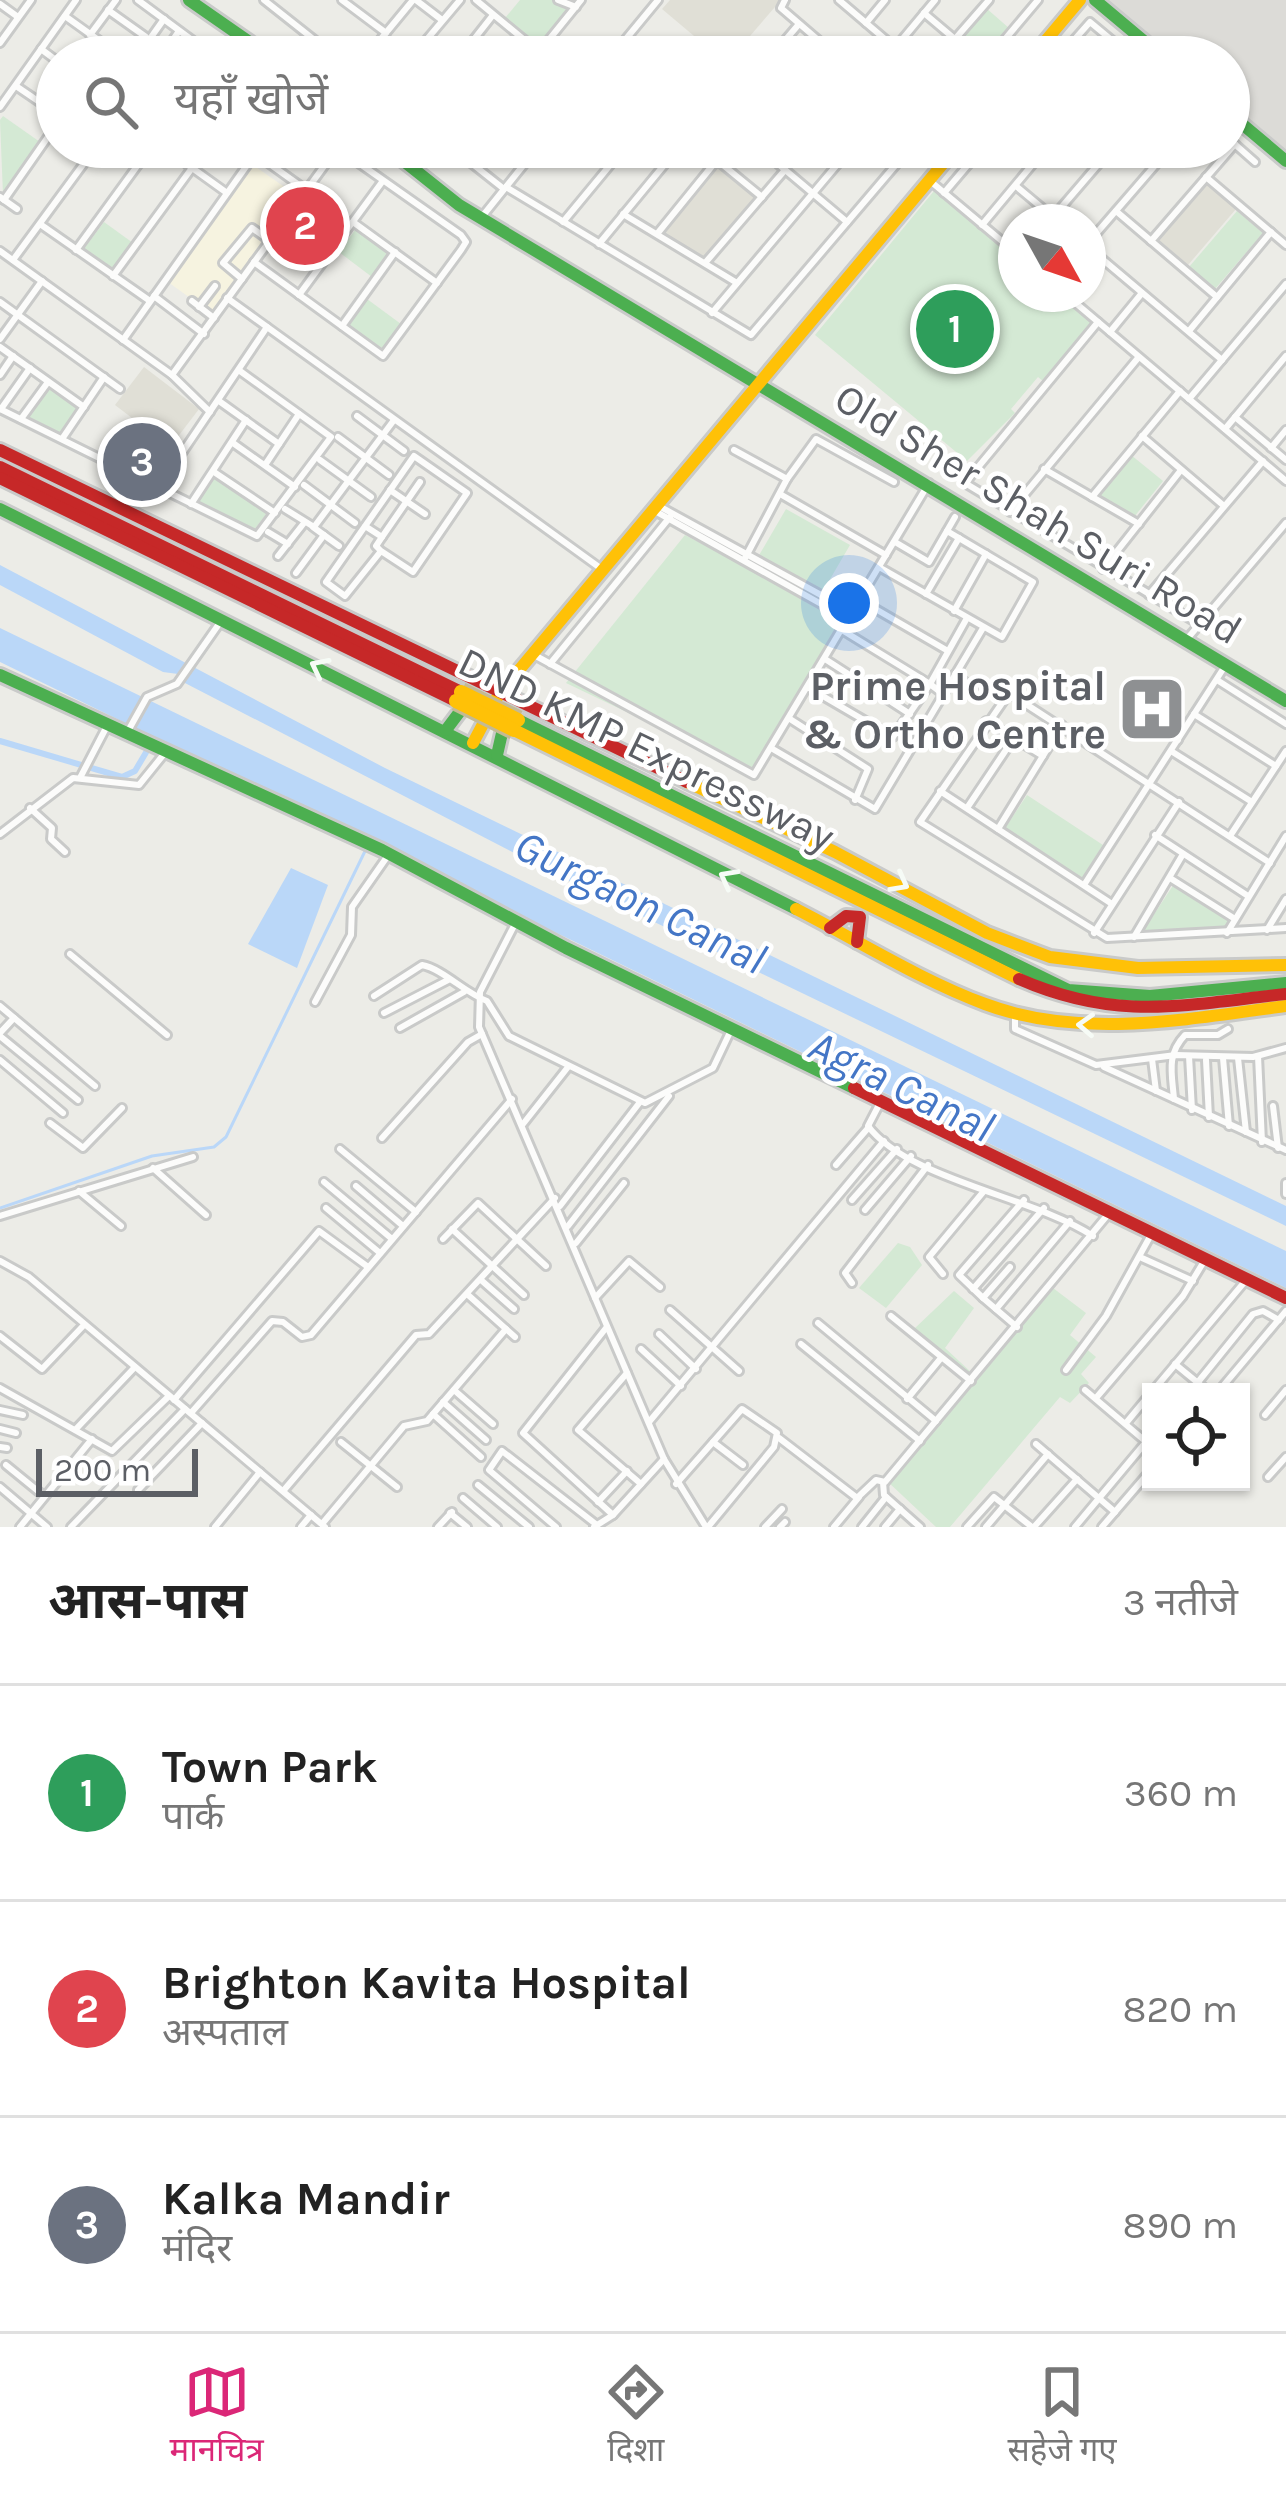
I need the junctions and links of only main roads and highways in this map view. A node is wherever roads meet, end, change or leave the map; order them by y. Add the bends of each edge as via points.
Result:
1 (189, 0) edge
2 (1080, 0) edge
3 (1095, 0) edge
4 (241, 36) edge
5 (1050, 36) edge
6 (1138, 36) edge
7 (1250, 131) edge
8 (1286, 161) edge
9 (414, 168) edge
10 (939, 168) edge
11 (758, 384) junction
12 (0, 449) edge
13 (0, 467) edge
14 (0, 478) edge
15 (95, 496) junction
16 (0, 509) edge
17 (111, 520) junction
18 (0, 675) edge
19 (462, 691) junction
20 (500, 694) junction
21 (1286, 700) edge
22 (517, 718) junction
23 (446, 730) junction
24 (473, 743) junction
25 (497, 755) junction
26 (863, 911) junction
27 (830, 928) junction
28 (857, 942) junction
29 (1286, 964) edge
30 (1286, 983) edge
31 (1286, 994) edge
32 (1286, 1006) edge
33 (1286, 1298) edge

1 - 4 main road
2 - 5 main road
3 - 6 main road
7 - 8 main road
9 - 11 main road, Old Sher Shah Suri Road via 481,218
10 - 11 main road
11 - 20 main road via 543,660
11 - 21 main road, Old Sher Shah Suri Road
12 - 15 main road
13 - 17 main road, DND KMP Expressway
14 - 19 main road, DND KMP Expressway
15 - 17 main road
15 - 19 main road
23 -> 16 main road
17 - 19 main road, DND KMP Expressway
18 - 33 main road via 386,852
19 - 20 main road
19 - 22 main road, DND KMP Expressway, bridge
19 - 23 main road via 467,700
20 - 22 main road
20 - 24 main road
22 - 25 main road via 499,734
22 - 26 main road, DND KMP Expressway
22 -> 29 main road via 844,855 1046,956 1130,969
22 - 30 main road, DND KMP Expressway via 1068,990 1161,998
23 - 24 main road
24 - 25 main road
27 -> 25 main road
26 - 27 main road
26 - 28 main road
26 - 31 main road, DND KMP Expressway via 1089,1005 1165,1007
27 - 28 main road
32 -> 28 main road via 1113,1027 1015,1013

